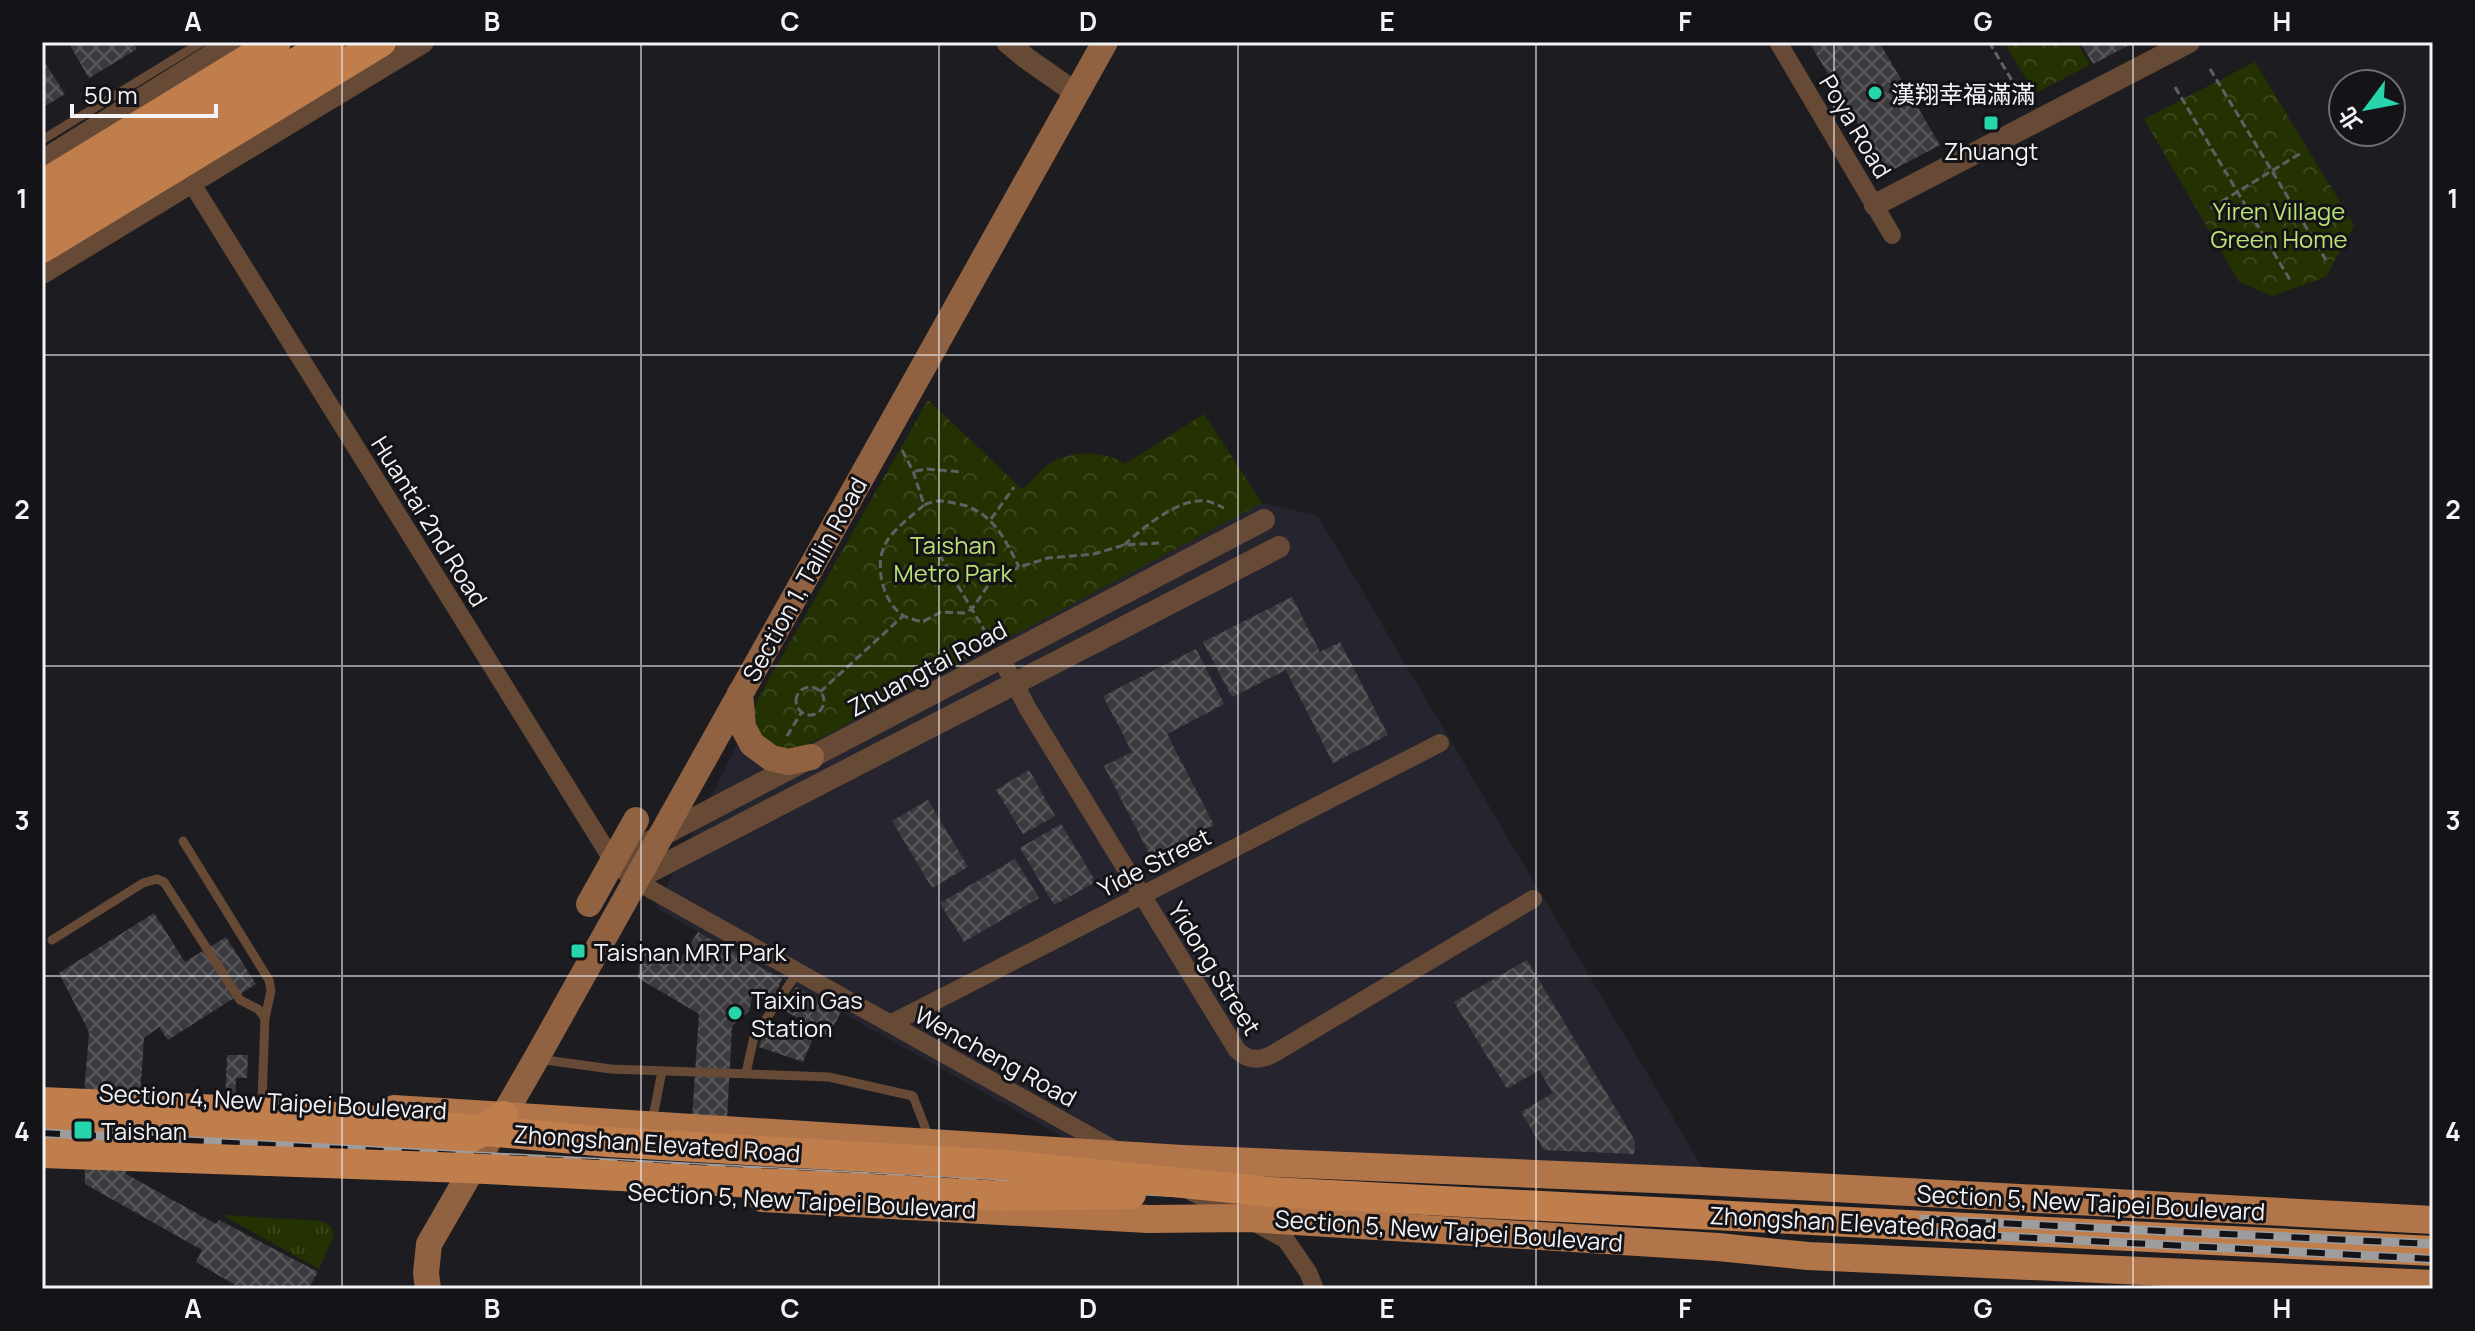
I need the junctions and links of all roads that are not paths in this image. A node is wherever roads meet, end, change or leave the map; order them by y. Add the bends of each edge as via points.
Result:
1 (202, 42) edge
2 (232, 42) edge
3 (276, 42) edge
4 (330, 42) edge
5 (381, 42) edge
6 (423, 42) edge
7 (1007, 42) edge
8 (1105, 42) edge
9 (1778, 42) edge
10 (2189, 42) edge
11 (1076, 93) junction
12 (42, 140) edge
13 (42, 161) edge
14 (191, 182) junction
15 (42, 185) edge
16 (1875, 205) junction
17 (42, 215) edge
18 (1892, 235) dead end
19 (42, 248) edge
20 (42, 273) edge
21 (1264, 520) joint
22 (1279, 547) joint
23 (1001, 658) junction
24 (1015, 683) junction
25 (740, 693) junction
26 (1440, 743) dead end
27 (811, 757) junction
28 (636, 820) dead end
29 (660, 836) junction
30 (183, 841) dead end
31 (613, 861) junction
32 (634, 880) junction
33 (1142, 895) junction
34 (1533, 899) dead end
35 (589, 904) dead end
36 (52, 940) dead end
37 (797, 973) junction
38 (265, 1018) junction
39 (890, 1024) junction
40 (536, 1059) junction
41 (662, 1071) junction
42 (746, 1073) junction
43 (42, 1088) edge
44 (262, 1101) junction
45 (42, 1102) edge
46 (503, 1116) junction
47 (652, 1125) junction
48 (42, 1128) edge
49 (841, 1137) junction
50 (931, 1143) junction
51 (451, 1148) junction
52 (42, 1153) edge
53 (1125, 1156) junction
54 (42, 1166) edge
55 (465, 1181) junction
56 (1764, 1185) junction
57 (1272, 1192) junction
58 (836, 1202) junction
59 (1247, 1218) junction
60 (2433, 1220) edge
61 (1744, 1250) junction
62 (2433, 1251) edge
63 (2433, 1284) edge
64 (428, 1289) edge
65 (1315, 1289) edge

1 - 12 lane
2 - 13 street
3 - 15 highway
4 - 17 highway
5 - 19 highway
6 - 14 street
7 - 11 street
8 - 11 main road, Section 1, Tailin Road
9 - 16 street, Poya Road
10 - 16 street
11 - 25 main road, Section 1, Tailin Road
14 - 20 street
14 - 31 street, Huantai 2nd Road
16 - 18 street, Poya Road
21 - 22 lane
21 - 23 street, Zhuangtai Road
22 - 24 street
23 - 24 street, Yidong Street
23 - 27 street, Zhuangtai Road
24 - 32 street
24 - 33 street, Yidong Street
25 - 27 main road via 743,727 752,744 771,758 788,762
25 - 29 main road, Section 1, Tailin Road
26 - 33 street, Yide Street
27 - 29 street, Zhuangtai Road
28 - 31 main road
29 - 31 street, Zhuangtai Road
29 - 32 main road, Section 1, Tailin Road
30 - 38 lane via 269,980
31 - 32 street, Huantai 2nd Road
31 - 35 main road
32 - 37 street, Wencheng Road
32 - 40 main road, Section 1, Tailin Road
33 - 34 street, Yidong Street via 1237,1050 1253,1060 1273,1054
33 - 39 street, Yide Street
36 - 38 lane via 157,879 170,889 240,1000
37 - 39 street, Wencheng Road
37 - 42 lane via 754,1037
38 - 44 lane
39 - 53 street, Wencheng Road
40 - 41 lane
40 - 46 main road, Section 1, Tailin Road
41 - 42 lane
41 - 47 lane
42 - 50 lane via 829,1077 913,1096
43 - 44 main road, Section 4, New Taipei Boulevard
44 - 46 main road, Section 4, New Taipei Boulevard
45 - 57 highway, Zhongshan Elevated Road, bridge via 289,1113 608,1142 1005,1165
46 - 47 main road, Section 5, New Taipei Boulevard
46 - 51 highway
46 - 55 main road, Section 1, Tailin Road
47 - 49 main road, Section 5, New Taipei Boulevard
48 - 51 highway
49 - 50 main road, Section 5, New Taipei Boulevard
49 - 58 main road via 860,1172 853,1192
50 - 53 main road, Section 5, New Taipei Boulevard
51 - 55 highway
52 - 57 highway, Zhongshan Elevated Road, bridge via 1005,1196
53 - 56 main road, Section 5, New Taipei Boulevard
53 - 59 street, Wencheng Road
54 - 55 main road
55 - 58 main road, Section 5, New Taipei Boulevard
55 - 64 main road, Section 1, Tailin Road via 429,1244
56 - 60 main road, Section 5, New Taipei Boulevard
56 - 61 main road via 1730,1193 1721,1205 1723,1222
57 - 62 highway, Zhongshan Elevated Road, bridge
58 - 59 main road, Section 5, New Taipei Boulevard via 1148,1219
59 - 61 main road, Section 5, New Taipei Boulevard
59 - 65 street, Wencheng Road via 1286,1240
61 - 63 main road, Section 5, New Taipei Boulevard

